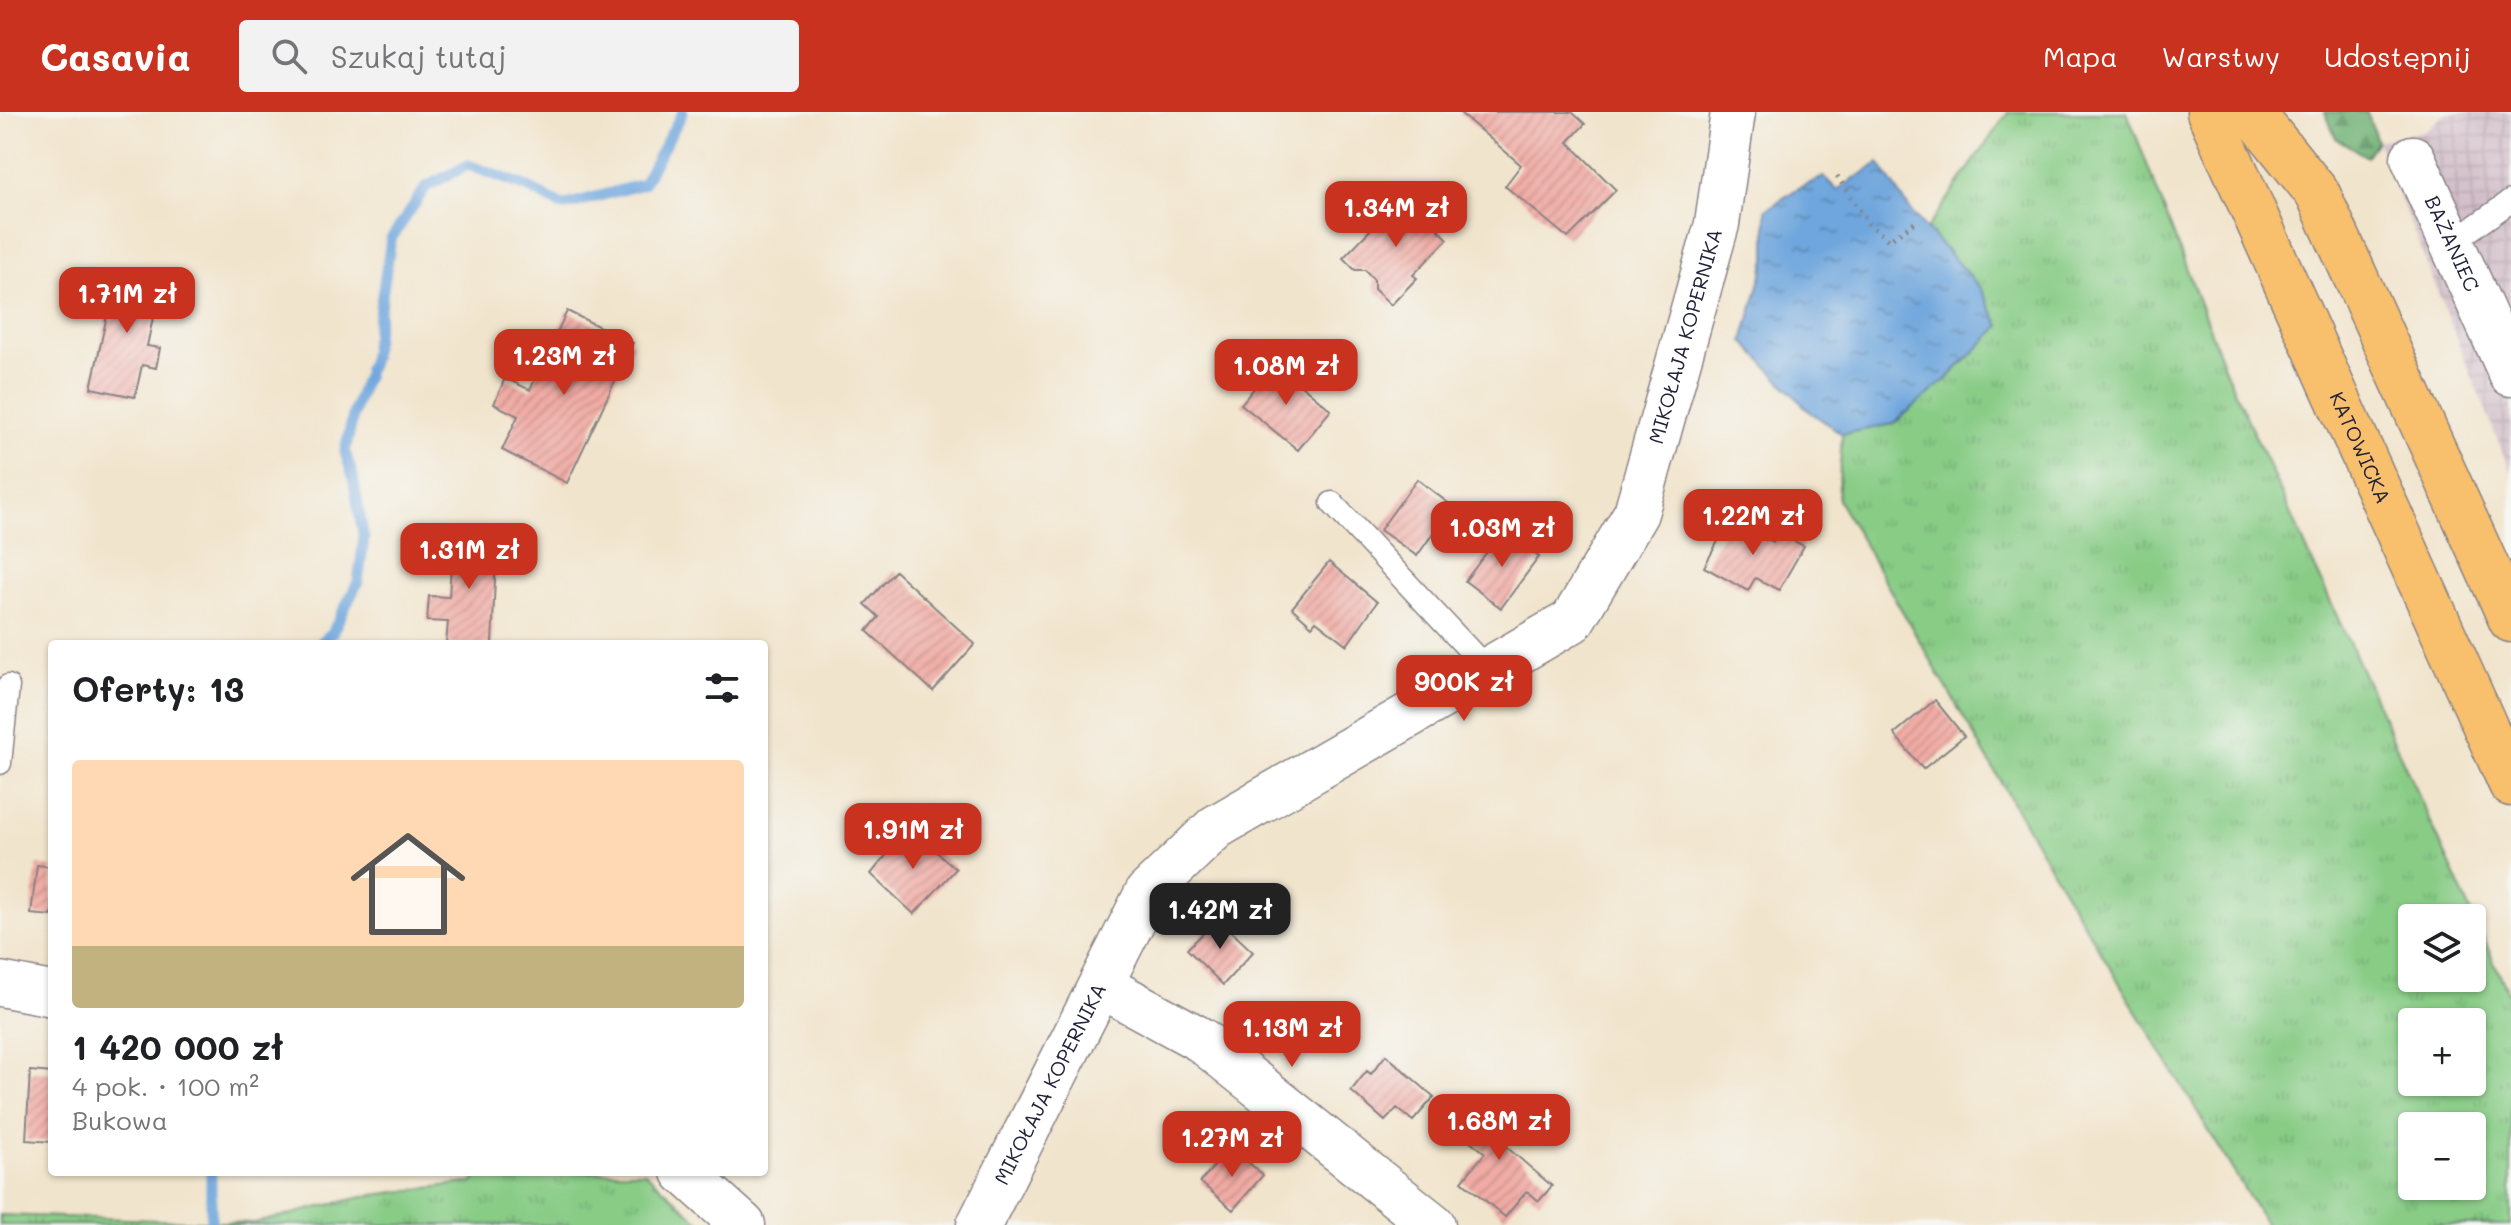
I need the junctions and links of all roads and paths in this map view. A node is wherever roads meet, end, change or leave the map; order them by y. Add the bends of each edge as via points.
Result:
1 (1733, 112) edge
2 (2209, 112) edge
3 (2252, 112) edge
4 (2413, 158) dead end
5 (1837, 176) dead end
6 (2511, 201) edge
7 (1919, 220) dead end
8 (2451, 243) junction
9 (2511, 374) edge
10 (1332, 503) dead end
11 (2511, 620) edge
12 (1488, 670) junction
13 (8, 686) dead end
14 (0, 763) edge
15 (2511, 784) edge
16 (0, 984) edge
17 (1102, 986) junction
18 (48, 993) edge
19 (688, 1176) edge
20 (743, 1225) edge
21 (979, 1225) edge
22 (1433, 1225) edge

1 - 12 street, MIKOŁAJA KOPERNIKA via 1717,224 1636,513 1572,621
2 - 15 main road, KATOWICKA
3 - 11 main road via 2318,194
4 - 8 street, BAŻANIEC
5 - 7 path via 1869,224 1888,240
6 - 8 lane
8 - 9 street, BAŻANIEC
10 - 12 lane
12 - 17 street, MIKOŁAJA KOPERNIKA via 1216,827 1147,893
13 - 14 lane
16 - 18 street
17 - 21 street, MIKOŁAJA KOPERNIKA
17 - 22 street via 1201,1040
19 - 20 street

